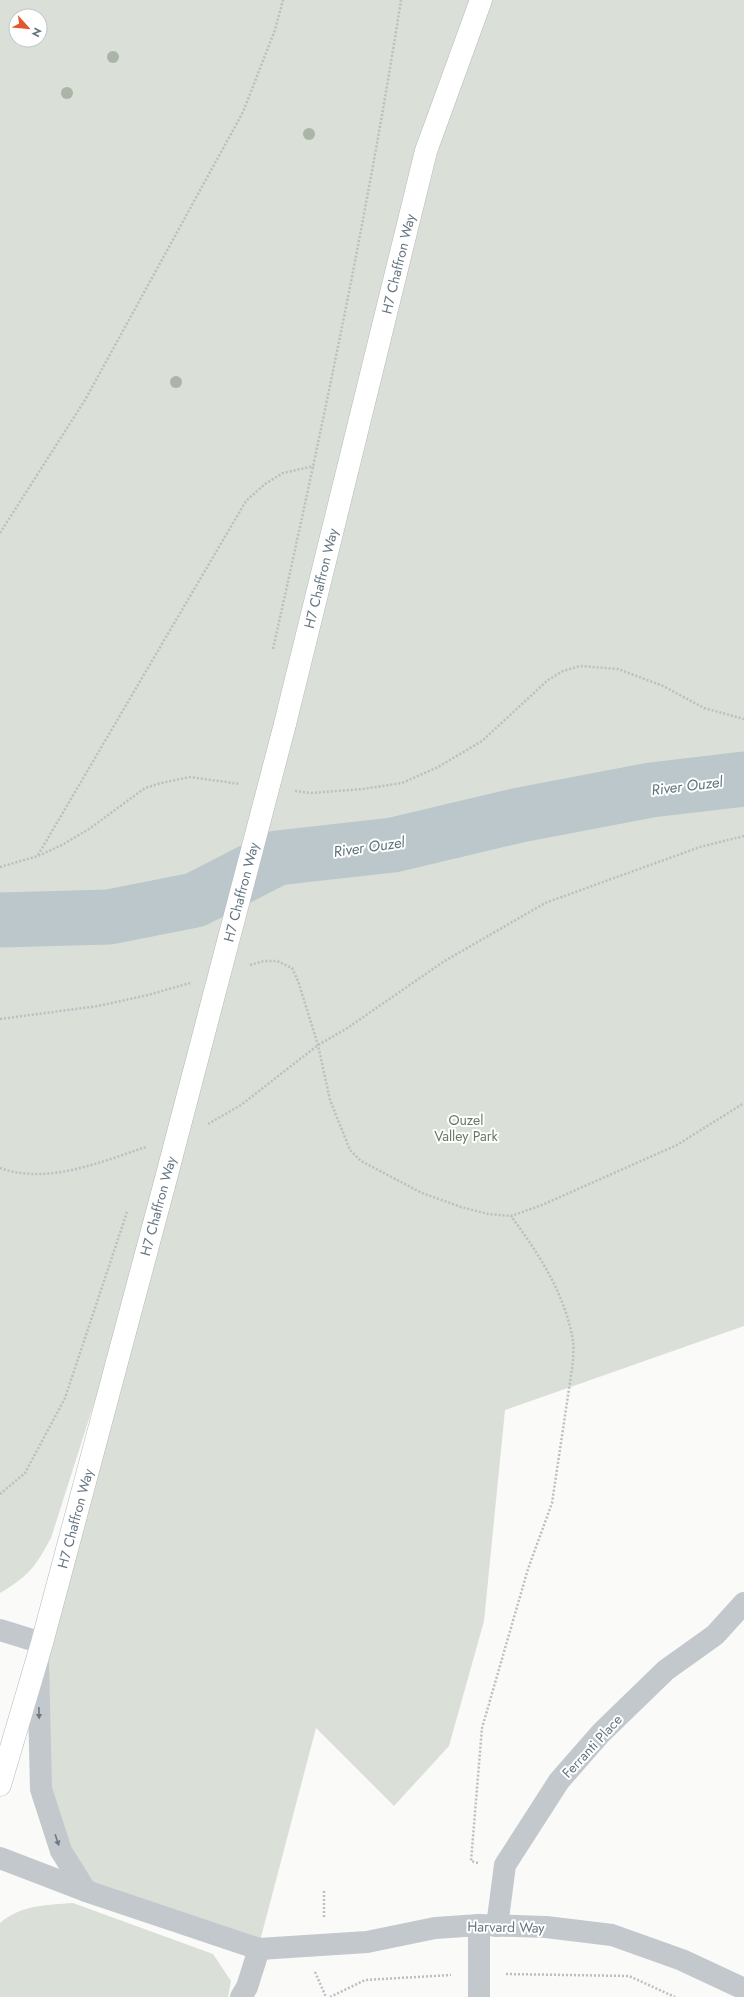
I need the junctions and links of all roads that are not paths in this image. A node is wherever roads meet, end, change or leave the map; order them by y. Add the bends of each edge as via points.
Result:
1 (481, 0) edge
2 (744, 1603) edge
3 (0, 1630) edge
4 (40, 1652) junction
5 (0, 1785) edge
6 (0, 1858) edge
7 (86, 1891) junction
8 (488, 1925) junction
9 (259, 1949) junction
10 (744, 1989) edge
11 (242, 1997) edge
12 (479, 1997) edge

1 - 4 street, H7 Chaffron Way, bridge via 426,151 285,724
2 - 8 street, Ferranti Place via 714,1635 666,1670 601,1733 559,1781 505,1864
3 - 4 street
4 - 5 street, H7 Chaffron Way
4 -> 7 street via 41,1789 61,1851
6 - 7 street
7 - 9 street
8 - 9 street, Harvard Way via 435,1928 367,1942
8 - 10 street, Harvard Way via 546,1927 612,1935 682,1960
8 - 12 street, Ferranti Place
9 - 11 street

